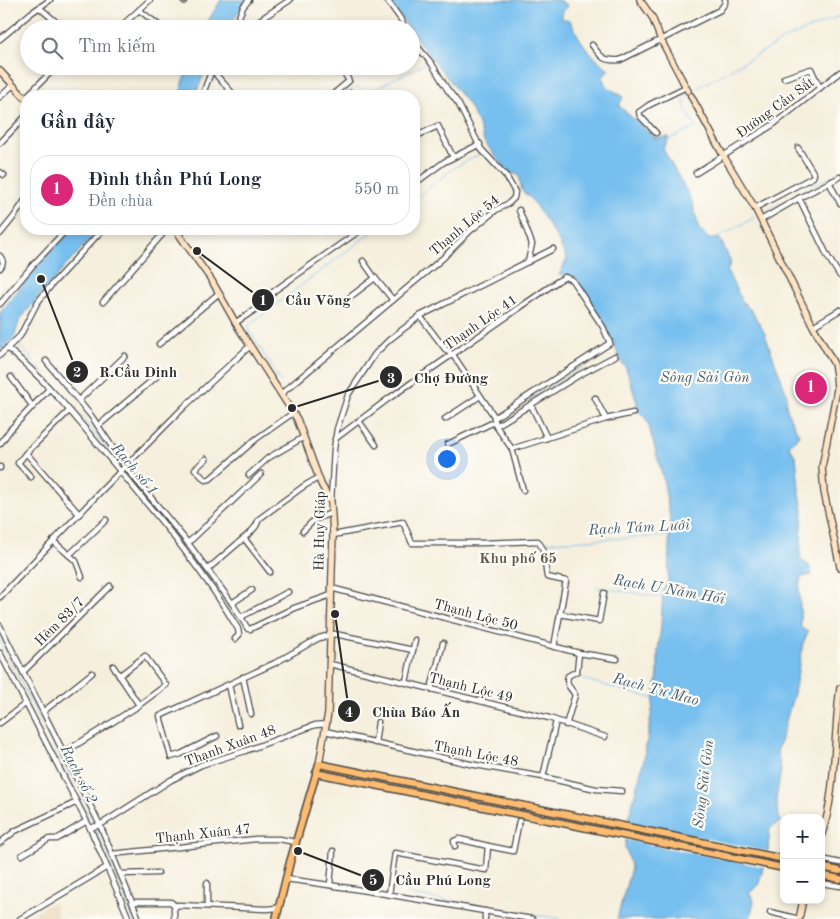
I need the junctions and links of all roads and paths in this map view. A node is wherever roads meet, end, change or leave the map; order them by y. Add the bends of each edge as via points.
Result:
1 (50, 0) edge
2 (150, 0) edge
3 (249, 0) edge
4 (290, 0) edge
5 (387, 0) edge
6 (640, 0) edge
7 (725, 0) edge
8 (40, 8) junction
9 (140, 10) junction
10 (25, 20) edge
11 (54, 20) edge
12 (128, 20) edge
13 (153, 20) edge
14 (238, 20) edge
15 (260, 20) edge
16 (401, 20) edge
17 (20, 24) edge
18 (0, 39) edge
19 (661, 40) junction
20 (592, 46) dead end
21 (420, 50) edge
22 (0, 71) edge
23 (840, 72) edge
24 (48, 75) edge
25 (210, 75) edge
26 (217, 75) edge
27 (345, 75) edge
28 (784, 78) dead end
29 (13, 85) junction
30 (820, 88) junction
31 (34, 90) edge
32 (204, 90) edge
33 (230, 90) edge
34 (338, 90) edge
35 (689, 91) junction
36 (20, 92) edge
37 (0, 97) edge
38 (20, 122) edge
39 (656, 133) dead end
40 (420, 134) edge
41 (0, 143) edge
42 (798, 148) dead end
43 (482, 149) junction
44 (723, 155) junction
45 (453, 157) junction
46 (696, 173) dead end
47 (840, 177) edge
48 (420, 180) edge
49 (830, 182) junction
50 (799, 198) junction
51 (840, 203) edge
52 (20, 205) edge
53 (519, 210) dead end
54 (759, 215) junction
55 (0, 234) edge
56 (61, 235) edge
57 (97, 235) edge
58 (162, 235) edge
59 (179, 235) edge
60 (353, 235) edge
61 (554, 249) dead end
62 (0, 256) edge
63 (363, 261) dead end
64 (528, 262) junction
65 (0, 268) edge
66 (840, 276) edge
67 (375, 278) junction
68 (219, 293) junction
69 (350, 297) dead end
70 (393, 300) junction
71 (103, 302) dead end
72 (0, 304) edge
73 (840, 310) edge
74 (420, 316) junction
75 (235, 323) junction
76 (813, 326) junction
77 (159, 344) dead end
78 (250, 346) junction
79 (7, 348) junction
80 (0, 355) edge
81 (452, 355) junction
82 (125, 356) dead end
83 (615, 356) dead end
84 (46, 361) dead end
85 (574, 367) junction
86 (579, 375) junction
87 (156, 376) dead end
88 (11, 378) dead end
89 (49, 389) junction
90 (281, 394) junction
91 (480, 396) junction
92 (595, 398) dead end
93 (79, 400) junction
94 (531, 405) junction
95 (33, 407) junction
96 (69, 411) junction
97 (633, 412) dead end
98 (293, 413) junction
99 (444, 419) dead end
100 (606, 419) junction
101 (359, 421) junction
102 (495, 422) junction
103 (98, 426) junction
104 (304, 437) junction
105 (547, 438) junction
106 (335, 439) junction
107 (1, 441) edge
108 (448, 444) dead end
109 (376, 445) dead end
110 (512, 449) junction
111 (26, 453) junction
112 (206, 459) dead end
113 (125, 466) junction
114 (121, 471) junction
115 (261, 474) dead end
116 (249, 475) dead end
117 (31, 477) dead end
118 (318, 478) junction
119 (523, 490) dead end
120 (331, 502) junction
121 (331, 512) junction
122 (79, 514) junction
123 (106, 520) dead end
124 (303, 531) dead end
125 (333, 534) junction
126 (244, 538) junction
127 (54, 541) junction
128 (188, 543) junction
129 (69, 555) junction
130 (840, 563) edge
131 (840, 567) edge
132 (208, 569) junction
133 (270, 572) dead end
134 (82, 577) dead end
135 (110, 586) dead end
136 (252, 590) dead end
137 (331, 591) junction
138 (288, 592) dead end
139 (604, 593) dead end
140 (0, 597) edge
141 (232, 603) junction
142 (560, 614) junction
143 (240, 617) junction
144 (0, 626) edge
145 (331, 634) junction
146 (235, 639) dead end
147 (415, 640) dead end
148 (443, 643) dead end
149 (554, 646) junction
150 (413, 650) junction
151 (0, 653) edge
152 (580, 654) junction
153 (617, 659) dead end
154 (330, 664) junction
155 (113, 666) dead end
156 (23, 672) junction
157 (92, 673) dead end
158 (119, 676) junction
159 (243, 677) junction
160 (406, 682) junction
161 (228, 685) junction
162 (840, 688) edge
163 (431, 689) junction
164 (25, 704) junction
165 (139, 705) junction
166 (44, 711) junction
167 (251, 714) dead end
168 (556, 721) junction
169 (378, 722) dead end
170 (0, 723) edge
171 (327, 724) junction
172 (566, 724) junction
173 (238, 725) dead end
174 (838, 727) edge
175 (326, 731) junction
176 (217, 736) dead end
177 (606, 737) dead end
178 (375, 743) junction
179 (65, 752) junction
180 (319, 764) junction
181 (316, 773) junction
182 (543, 778) junction
183 (622, 791) dead end
184 (75, 802) junction
185 (519, 821) dead end
186 (86, 822) junction
187 (825, 822) edge
188 (100, 825) junction
189 (90, 828) junction
190 (296, 842) junction
191 (0, 843) edge
192 (455, 846) dead end
193 (488, 846) junction
194 (333, 851) dead end
195 (112, 854) junction
196 (22, 855) dead end
197 (780, 858) edge
198 (825, 860) edge
199 (840, 863) edge
200 (106, 867) junction
201 (780, 867) edge
202 (825, 868) edge
203 (840, 871) edge
204 (158, 873) dead end
205 (121, 874) junction
206 (825, 876) edge
207 (285, 879) junction
208 (840, 879) edge
209 (207, 883) dead end
210 (825, 883) edge
211 (330, 885) junction
212 (840, 886) edge
213 (389, 894) junction
214 (132, 902) junction
215 (802, 904) edge
216 (175, 906) junction
217 (207, 906) junction
218 (278, 908) junction
219 (485, 912) junction
220 (770, 912) dead end
221 (516, 918) edge
222 (20, 919) edge
223 (129, 919) edge
224 (139, 919) edge
225 (174, 919) edge
226 (276, 919) edge
227 (485, 919) edge
228 (532, 919) edge
229 (799, 919) edge

1 - 8 street
2 - 9 street
3 - 14 street
4 - 15 street
5 - 16 street
6 - 19 street via 652,17
7 - 19 street via 720,10
8 - 10 street
8 - 11 street
9 - 12 street
9 - 13 street
17 - 18 street
19 - 20 street via 620,60 601,57
19 - 35 street
21 - 43 street, Thạnh Lộc 54 via 458,103
22 - 29 street
23 - 30 street, Đường Cầu Sắt
24 - 31 street
25 - 32 street
26 - 33 street
27 - 34 street via 348,81
28 - 30 street via 811,69
29 - 36 street
29 - 37 street
30 - 44 street, Đường Cầu Sắt via 774,124
35 - 39 street via 649,105 639,112
35 - 44 street
38 - 41 street
40 - 45 street via 438,126
42 - 54 street via 813,177
43 - 45 street
43 - 70 street, Thạnh Lộc 54 via 506,176 515,192 514,198
44 - 46 street, Đường Cầu Sắt
44 - 54 street
45 - 48 street
47 - 49 street
49 - 50 street
49 - 51 street
50 - 54 street
50 - 66 street
52 - 55 street
53 - 64 street via 532,244
54 - 76 street
56 - 72 street
57 - 79 street via 53,282 18,338
58 - 71 street
59 - 68 street
60 - 75 street
61 - 64 street, Hà Huy Giáp
62 - 65 street via 3,260
63 - 67 street
64 - 74 street, Hà Huy Giáp
67 - 69 street
67 - 70 street
68 - 75 street
68 - 77 street
70 - 90 street, Thạnh Lộc 54
73 - 76 street
74 - 81 street
74 - 106 street, Hà Huy Giáp via 389,340 364,368 344,405
75 - 78 street
76 - 130 street via 834,364 836,375 837,389 822,467 824,492
78 - 90 street
78 - 113 street
79 - 80 street
79 - 89 street via 32,368
81 - 85 street, Thạnh Lộc 41 via 566,278 572,280 610,343
81 - 91 street
81 - 101 street, Thạnh Lộc 41
82 - 93 street
83 - 86 street
84 - 93 street
85 - 86 street
85 - 102 street
86 - 94 street
87 - 103 street
88 - 95 street
89 - 95 street
89 - 96 street
90 - 98 street
91 - 99 street
91 - 102 street
92 - 100 street
93 - 103 street
94 - 102 street
94 - 105 street
95 - 107 street
96 - 111 street
96 - 114 street
97 - 100 street
98 - 104 street
98 - 112 street via 205,480 195,470
100 - 105 street
101 - 106 street, Thạnh Lộc 41
101 - 109 street
102 - 108 street
102 - 110 street
103 - 113 street
104 - 116 street via 268,458
104 - 118 street
105 - 110 street
106 - 120 street, Hà Huy Giáp
110 - 119 street
111 - 117 street via 18,463
111 - 122 street
113 - 114 street
113 - 128 street
114 - 122 street
114 - 146 street via 184,548 229,614 239,632
115 - 128 street
118 - 120 street
118 - 126 street via 259,519
120 - 121 street, Hà Huy Giáp
121 - 124 street via 314,520
121 - 125 street, Hà Huy Giáp
122 - 127 street
123 - 129 street
125 - 137 street, Hà Huy Giáp
125 - 142 street via 403,522 412,543 538,541 543,548 546,577 566,581
126 - 132 street
126 - 133 street
127 - 129 street
127 - 140 street
128 - 132 street
129 - 134 street via 76,561
130 - 131 street
132 - 141 street
135 - 156 street, Hẻm 83/7
136 - 141 street
137 - 143 street via 250,629
137 - 145 street, Hà Huy Giáp
137 - 149 street, Thạnh Lộc 50
138 - 143 street
139 - 142 street via 599,621
141 - 143 street
142 - 149 street
144 - 156 street
145 - 150 street
145 - 154 street, Hà Huy Giáp
145 - 159 street
147 - 150 street
148 - 163 street
149 - 152 street, Thạnh Lộc 50
150 - 160 street
151 - 164 street
152 - 153 street, Thạnh Lộc 50
152 - 172 street via 577,671 567,678 575,695
154 - 160 street, Thạnh Lộc 49
154 - 171 street, Hà Huy Giáp
155 - 158 street
156 - 166 street
157 - 166 street
158 - 165 street
158 - 165 street via 145,656 166,686
159 - 161 street
159 - 167 street
160 - 163 street, Thạnh Lộc 49
161 - 173 street
161 - 176 street via 160,716 171,757
162 - 174 street
163 - 168 street, Thạnh Lộc 49
164 - 170 street
164 - 184 street
165 - 179 street
166 - 179 street
168 - 172 street, Thạnh Lộc 49
168 - 182 street
169 - 178 street
171 - 175 street, Hà Huy Giáp
171 - 188 street, Thạnh Xuân 48 via 315,725 201,765
172 - 177 street, Thạnh Lộc 49
174 - 187 street
175 - 178 street, Thạnh Lộc 48
175 - 180 street, Hà Huy Giáp
178 - 182 street, Thạnh Lộc 48
179 - 188 street
180 - 181 main road, Hà Huy Giáp
180 - 197 main road
181 - 190 main road, Hà Huy Giáp
181 - 201 main road
182 - 183 street, Thạnh Lộc 48 via 596,790
184 - 186 street
184 - 191 street via 15,831
185 - 193 street via 513,851
186 - 189 street
186 - 196 street
188 - 189 street, Thạnh Xuân 48
188 - 195 street
189 - 200 street
190 - 195 street, Thạnh Xuân 47 via 256,839
190 - 207 main road, Hà Huy Giáp
192 - 193 street via 454,841 459,838
193 - 213 street via 486,870 395,853
194 - 211 street
195 - 205 street
198 - 199 street
200 - 222 street
200 - 223 street
202 - 203 main road
204 - 205 street
205 - 214 street
206 - 208 main road
207 - 211 street
207 - 218 main road, Hà Huy Giáp
209 - 217 street
210 - 212 street
211 - 213 street
213 - 219 street
214 - 216 street via 171,902
214 - 224 street
215 - 229 street
216 - 217 street
216 - 225 street
217 - 218 street
218 - 226 main road, Hà Huy Giáp
219 - 221 street
219 - 227 street
220 - 229 street
221 - 228 street

